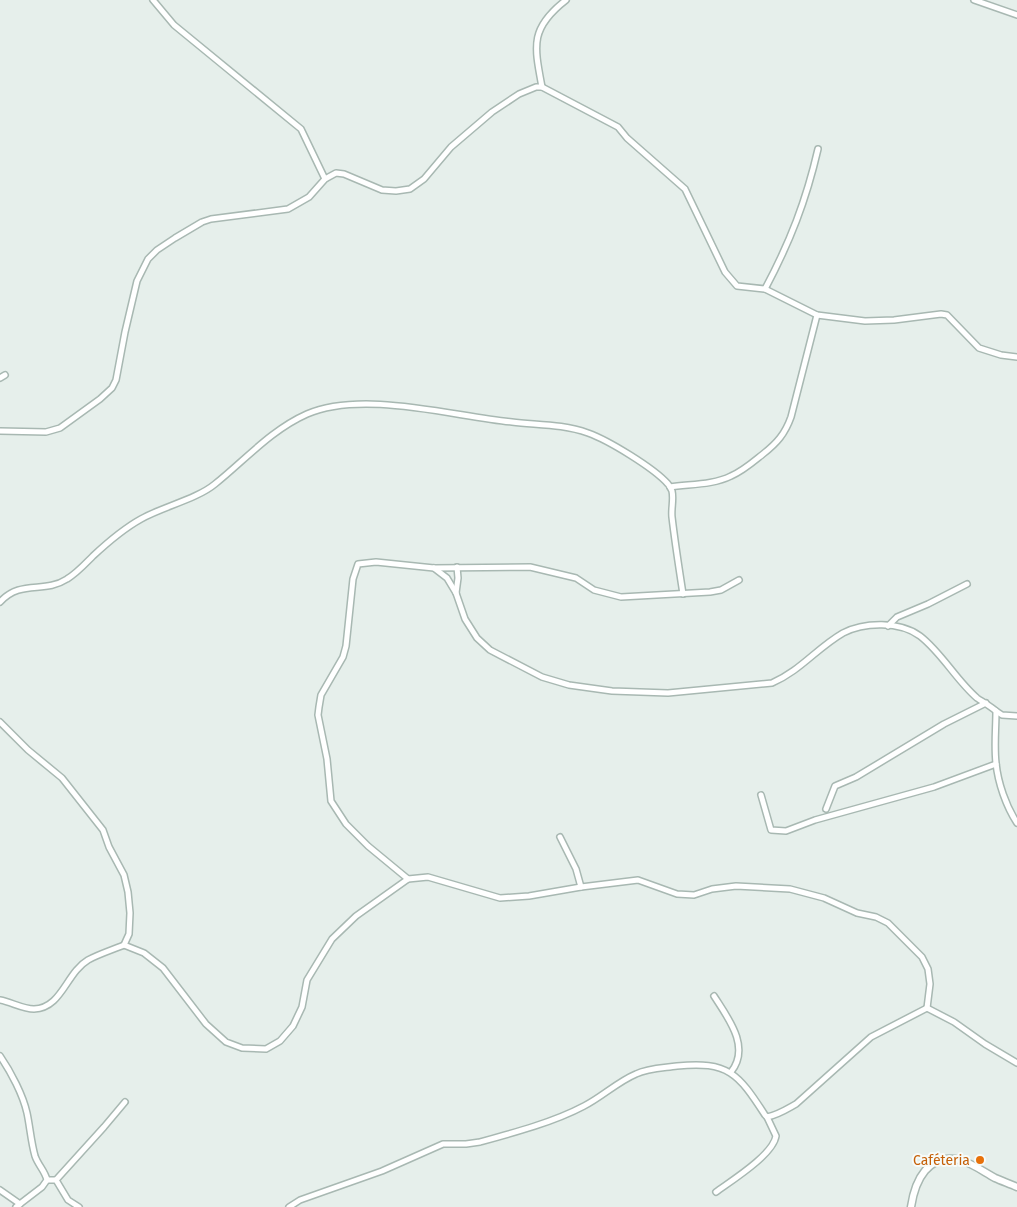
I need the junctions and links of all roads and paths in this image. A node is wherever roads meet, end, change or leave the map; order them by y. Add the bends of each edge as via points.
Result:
1 (153, 0) edge
2 (566, 0) edge
3 (974, 0) edge
4 (1017, 15) edge
5 (542, 87) junction
6 (818, 149) dead end
7 (325, 179) junction
8 (765, 289) junction
9 (817, 315) junction
10 (1017, 357) edge
11 (0, 430) edge
12 (670, 487) junction
13 (450, 567) junction
14 (457, 567) junction
15 (434, 568) junction
16 (447, 579) junction
17 (739, 580) dead end
18 (967, 584) dead end
19 (456, 593) junction
20 (683, 594) junction
21 (0, 602) edge
22 (888, 626) junction
23 (986, 703) junction
24 (996, 711) junction
25 (1017, 716) edge
26 (0, 722) edge
27 (996, 764) junction
28 (761, 795) dead end
29 (826, 808) dead end
30 (1017, 822) edge
31 (560, 837) dead end
32 (408, 879) junction
33 (581, 887) junction
34 (124, 945) junction
35 (714, 996) dead end
36 (0, 1000) edge
37 (927, 1008) junction
38 (0, 1056) edge
39 (1017, 1063) edge
40 (731, 1072) junction
41 (125, 1102) dead end
42 (767, 1117) junction
43 (47, 1180) junction
44 (56, 1180) junction
45 (1017, 1187) edge
46 (0, 1190) edge
47 (716, 1192) dead end
48 (18, 1206) edge
49 (79, 1207) edge
50 (289, 1207) edge
51 (911, 1207) edge

1 - 7 street via 174,26 301,129
2 - 5 street via 549,14 539,28 537,64
3 - 4 street
5 - 7 street via 519,94 492,112 451,147 424,179 410,189 382,190 344,174
5 - 8 street via 618,127 685,188 724,272 731,280 737,286
6 - 8 street via 804,203
7 - 11 street via 309,196 288,209 211,219 161,247 148,259 137,281 112,388 60,428 46,432
8 - 9 street
9 - 10 street via 865,321 941,314 951,318 979,348
9 - 12 street via 791,418 778,442 730,477
12 - 20 street
12 - 21 street via 626,452 591,433 572,428 384,404 339,405 312,412 288,424 213,486 156,511 117,534 68,579 46,586 16,589
13 - 14 street
13 - 15 street
13 - 16 street
14 - 19 street
14 - 20 street via 530,567 576,578 594,590 621,598
15 - 16 street
15 - 32 street via 376,562 358,564 353,579 346,646 321,695 318,715 331,800 346,824
16 - 19 street
17 - 20 street via 721,590
18 - 22 street via 897,617
19 - 22 street via 464,619 490,650 542,676 569,685 612,691 668,693 772,683 786,677 827,643 853,628
22 - 23 street via 919,636 977,698
23 - 24 street
23 - 29 street via 835,786
24 - 25 street via 1002,715
24 - 27 street
26 - 34 street via 62,778 104,830 126,884 130,913 129,934
27 - 28 street via 934,787 786,831 771,830
27 - 30 street via 1011,814
31 - 33 street
32 - 33 street via 428,877 500,898
32 - 34 street via 356,916 332,939 307,980 302,1008 293,1026 280,1041 266,1049 242,1048 226,1042 206,1024 163,968 144,953
33 - 37 street via 638,880 676,894 694,895 736,886 790,889 824,898 857,913 876,917 903,936 928,969
34 - 36 street via 79,967 48,1005 35,1009
35 - 40 street via 737,1036 740,1050
37 - 39 street
37 - 42 street via 871,1037 796,1104
38 - 43 street via 8,1067 27,1113 36,1158
40 - 42 street
40 - 50 street via 701,1064 638,1073 566,1114 480,1142 443,1144
41 - 44 street
42 - 47 street via 776,1136 773,1145 760,1159
43 - 44 street
43 - 48 street
44 - 49 street via 68,1200
45 - 51 street via 961,1160 938,1160 921,1176
46 - 48 street

